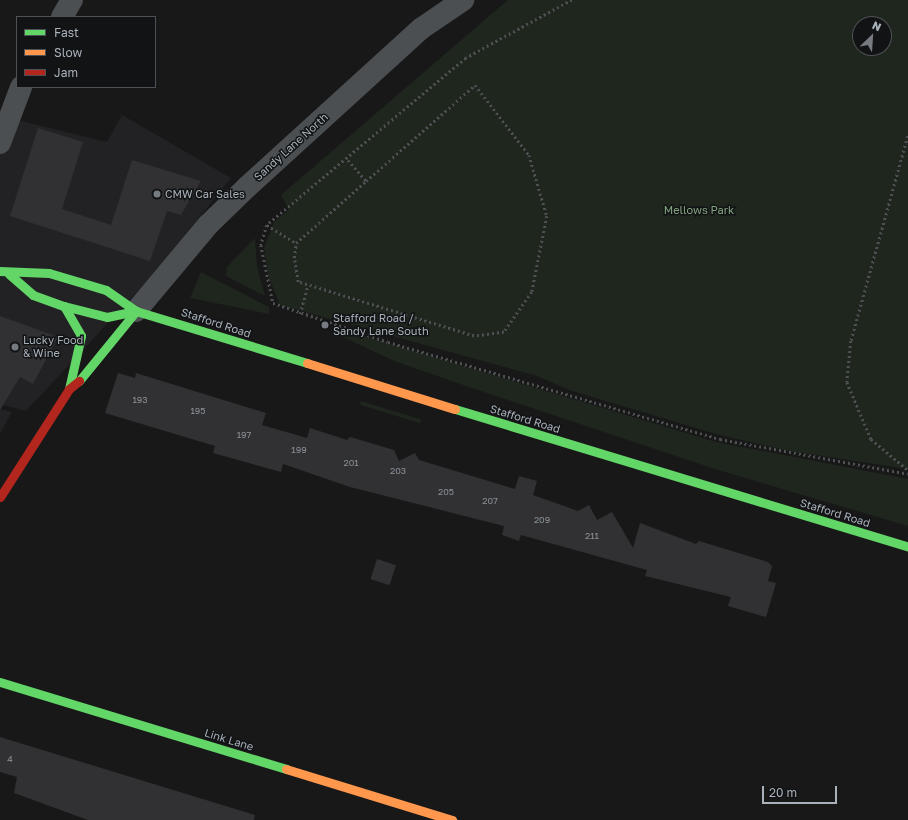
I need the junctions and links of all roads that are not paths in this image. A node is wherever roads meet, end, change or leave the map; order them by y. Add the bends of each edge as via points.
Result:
1 (72, 0) edge
2 (463, 0) edge
3 (63, 16) edge
4 (21, 88) edge
5 (0, 143) edge
6 (4, 273) edge
7 (64, 306) junction
8 (136, 311) junction
9 (68, 389) junction
10 (0, 496) edge
11 (908, 547) edge
12 (0, 682) edge
13 (452, 820) edge

1 - 3 street
2 - 8 street, Sandy Lane North via 422,28 247,187 208,225
4 - 5 street
6 - 7 main road, Stafford Road via 33,294
6 - 8 main road, Stafford Road via 49,273 106,290
7 - 8 main road, Stafford Road via 107,317
7 - 9 main road via 81,336
8 - 9 main road via 81,380
8 - 11 main road, Stafford Road
9 - 10 main road
12 - 13 main road, Link Lane

